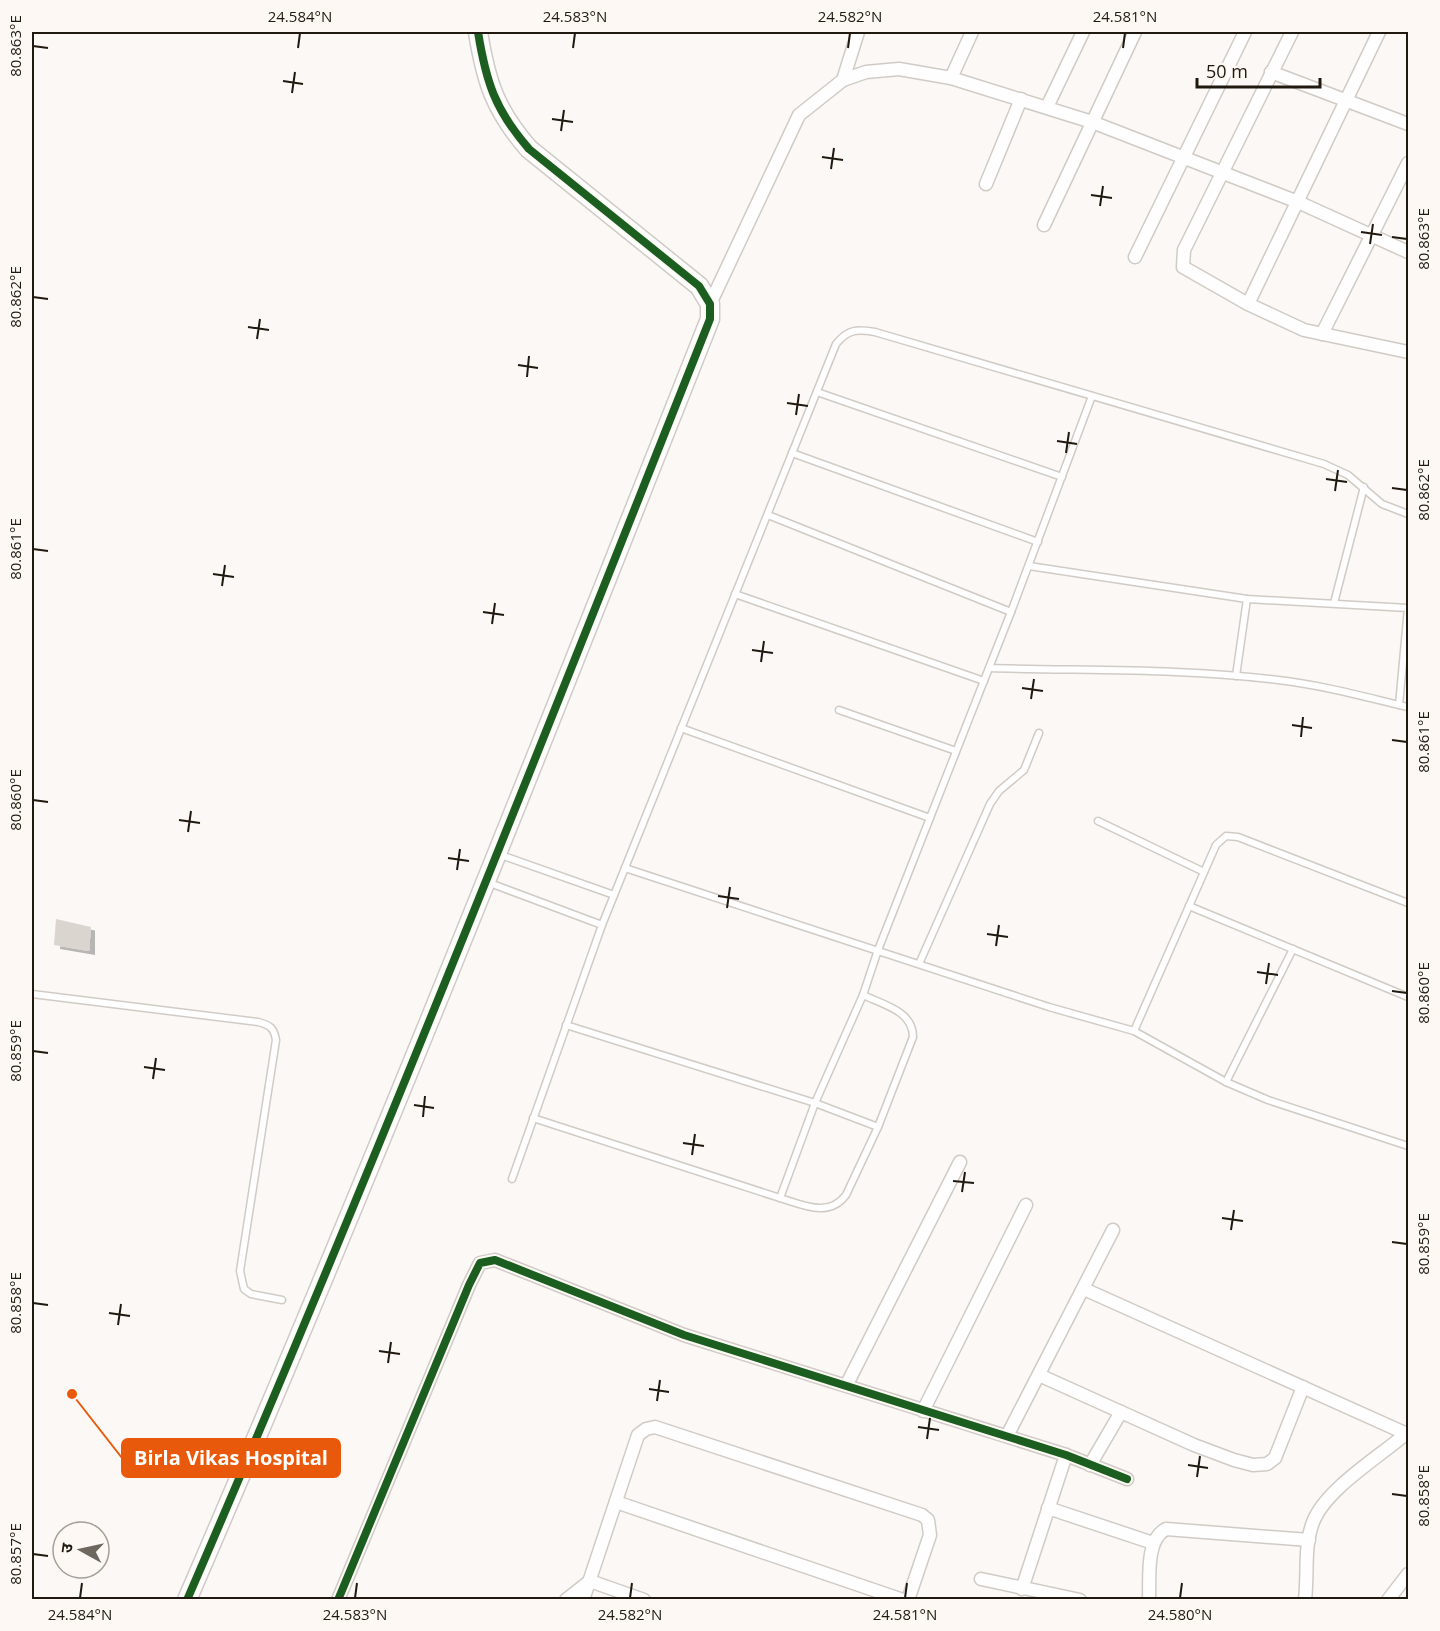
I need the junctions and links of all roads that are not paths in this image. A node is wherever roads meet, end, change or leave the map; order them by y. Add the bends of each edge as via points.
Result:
1 (478, 32) edge
2 (858, 32) edge
3 (972, 32) edge
4 (1083, 32) edge
5 (1135, 32) edge
6 (1245, 32) edge
7 (1292, 32) edge
8 (1379, 32) edge
9 (1271, 72) junction
10 (951, 78) junction
11 (843, 80) junction
12 (1021, 99) junction
13 (1347, 100) junction
14 (1047, 107) junction
15 (1092, 122) junction
16 (1408, 124) edge
17 (1182, 157) junction
18 (1408, 163) edge
19 (1221, 172) junction
20 (986, 184) dead end
21 (1298, 202) junction
22 (1044, 225) dead end
23 (1371, 234) junction
24 (1408, 252) edge
25 (1135, 257) dead end
26 (710, 304) junction
27 (1248, 304) junction
28 (1322, 334) junction
29 (1408, 352) edge
30 (817, 392) junction
31 (1092, 396) junction
32 (792, 453) junction
33 (1062, 477) junction
34 (1364, 487) junction
35 (768, 514) junction
36 (1408, 514) edge
37 (1038, 542) junction
38 (1029, 566) junction
39 (735, 594) junction
40 (1247, 598) junction
41 (1334, 603) junction
42 (1408, 608) edge
43 (1011, 612) junction
44 (989, 668) junction
45 (1236, 676) junction
46 (984, 681) junction
47 (1399, 705) junction
48 (1408, 707) edge
49 (839, 710) dead end
50 (681, 728) junction
51 (1039, 733) dead end
52 (956, 751) junction
53 (930, 818) junction
54 (1098, 821) dead end
55 (498, 853) junction
56 (625, 868) junction
57 (1204, 872) junction
58 (486, 881) junction
59 (614, 895) junction
60 (1408, 903) edge
61 (1189, 906) junction
62 (602, 925) junction
63 (1293, 949) junction
64 (878, 950) junction
65 (919, 964) junction
66 (32, 994) edge
67 (863, 995) junction
68 (1408, 997) edge
69 (566, 1025) junction
70 (1134, 1031) junction
71 (1227, 1082) junction
72 (815, 1103) junction
73 (533, 1118) junction
74 (878, 1127) junction
75 (1408, 1146) edge
76 (960, 1162) dead end
77 (512, 1179) dead end
78 (780, 1198) junction
79 (1026, 1205) dead end
80 (1113, 1230) dead end
81 (1084, 1290) junction
82 (282, 1300) dead end
83 (1039, 1375) junction
84 (847, 1384) junction
85 (1303, 1387) junction
86 (923, 1411) junction
87 (1121, 1412) junction
88 (1408, 1433) edge
89 (1007, 1436) junction
90 (1066, 1455) junction
91 (1090, 1464) junction
92 (1127, 1479) dead end
93 (616, 1503) junction
94 (1048, 1508) junction
95 (1309, 1540) junction
96 (1153, 1543) junction
97 (1408, 1574) edge
98 (981, 1579) dead end
99 (590, 1581) junction
100 (1022, 1589) junction
101 (187, 1599) edge
102 (338, 1599) edge
103 (566, 1599) edge
104 (583, 1599) edge
105 (644, 1599) edge
106 (903, 1599) edge
107 (908, 1599) edge
108 (1080, 1599) edge
109 (1149, 1599) edge
110 (1305, 1599) edge
111 (1388, 1599) edge

1 - 26 street via 485,75 507,124 529,149 699,286
2 - 11 street
3 - 10 street
4 - 14 street
5 - 15 street
6 - 17 street
7 - 9 street
8 - 13 street
9 - 13 street
9 - 19 street
10 - 11 street via 899,69 866,72
10 - 12 street
11 - 26 street via 799,115
12 - 14 street
12 - 20 street
13 - 16 street
13 - 21 street
14 - 15 street
15 - 17 street
15 - 22 street
17 - 19 street
17 - 25 street
18 - 23 street
19 - 21 street
19 - 27 street via 1181,259 1183,267 1191,273
21 - 23 street
21 - 27 street
23 - 24 street
23 - 28 street
26 - 55 street via 710,319
27 - 28 street via 1286,323
28 - 29 street
30 - 31 lane via 836,344 846,332 859,329
30 - 32 lane
30 - 33 lane
31 - 33 lane
31 - 34 lane via 1324,464 1348,474
32 - 35 lane
32 - 37 lane
33 - 37 lane
34 - 36 lane via 1382,504
34 - 41 lane
35 - 39 lane
35 - 43 lane
37 - 38 lane
38 - 40 lane
38 - 43 lane
39 - 46 lane
39 - 50 lane
40 - 41 lane
40 - 45 lane
41 - 42 lane
42 - 47 lane
43 - 44 lane
44 - 45 lane
44 - 46 lane
45 - 47 lane via 1313,685
46 - 52 lane
47 - 48 lane
49 - 52 lane
50 - 53 lane
50 - 56 lane
51 - 65 lane via 1024,770 990,804
52 - 53 lane
53 - 64 lane
54 - 57 lane
55 - 58 street
55 - 59 lane
56 - 59 lane
56 - 64 lane
57 - 60 lane via 1216,845 1226,836 1238,837
57 - 61 lane
58 - 62 lane
58 - 101 street
59 - 62 lane
61 - 63 lane
61 - 70 lane
62 - 69 lane
63 - 68 lane
63 - 71 lane
64 - 65 lane
64 - 67 lane
65 - 70 lane
66 - 82 lane via 258,1022 275,1030 241,1282 251,1294
67 - 72 lane
67 - 74 lane via 903,1014 913,1026 913,1037
69 - 72 lane
69 - 73 lane
70 - 71 lane
71 - 75 lane via 1306,1114
72 - 74 lane
72 - 78 lane
73 - 77 lane
73 - 78 lane
74 - 78 lane via 840,1204 816,1209
76 - 84 street
79 - 86 street
80 - 81 street
81 - 83 street
81 - 85 street
83 - 87 street
83 - 89 street
84 - 86 street
84 - 102 street via 684,1335 495,1260 480,1263
85 - 87 street via 1281,1447 1267,1464 1234,1460
85 - 88 street
86 - 89 street
87 - 91 street
88 - 95 street via 1328,1498 1317,1511
89 - 90 street
90 - 91 street
90 - 94 street
91 - 92 street
93 - 99 street
93 - 106 street
93 - 107 street via 639,1434 655,1427 688,1437 922,1515 928,1520 930,1535
94 - 96 street
94 - 100 street
95 - 96 street via 1166,1529
95 - 110 street
96 - 109 street
97 - 111 street
98 - 100 street
99 - 103 street
99 - 104 street
99 - 105 street
100 - 108 street

